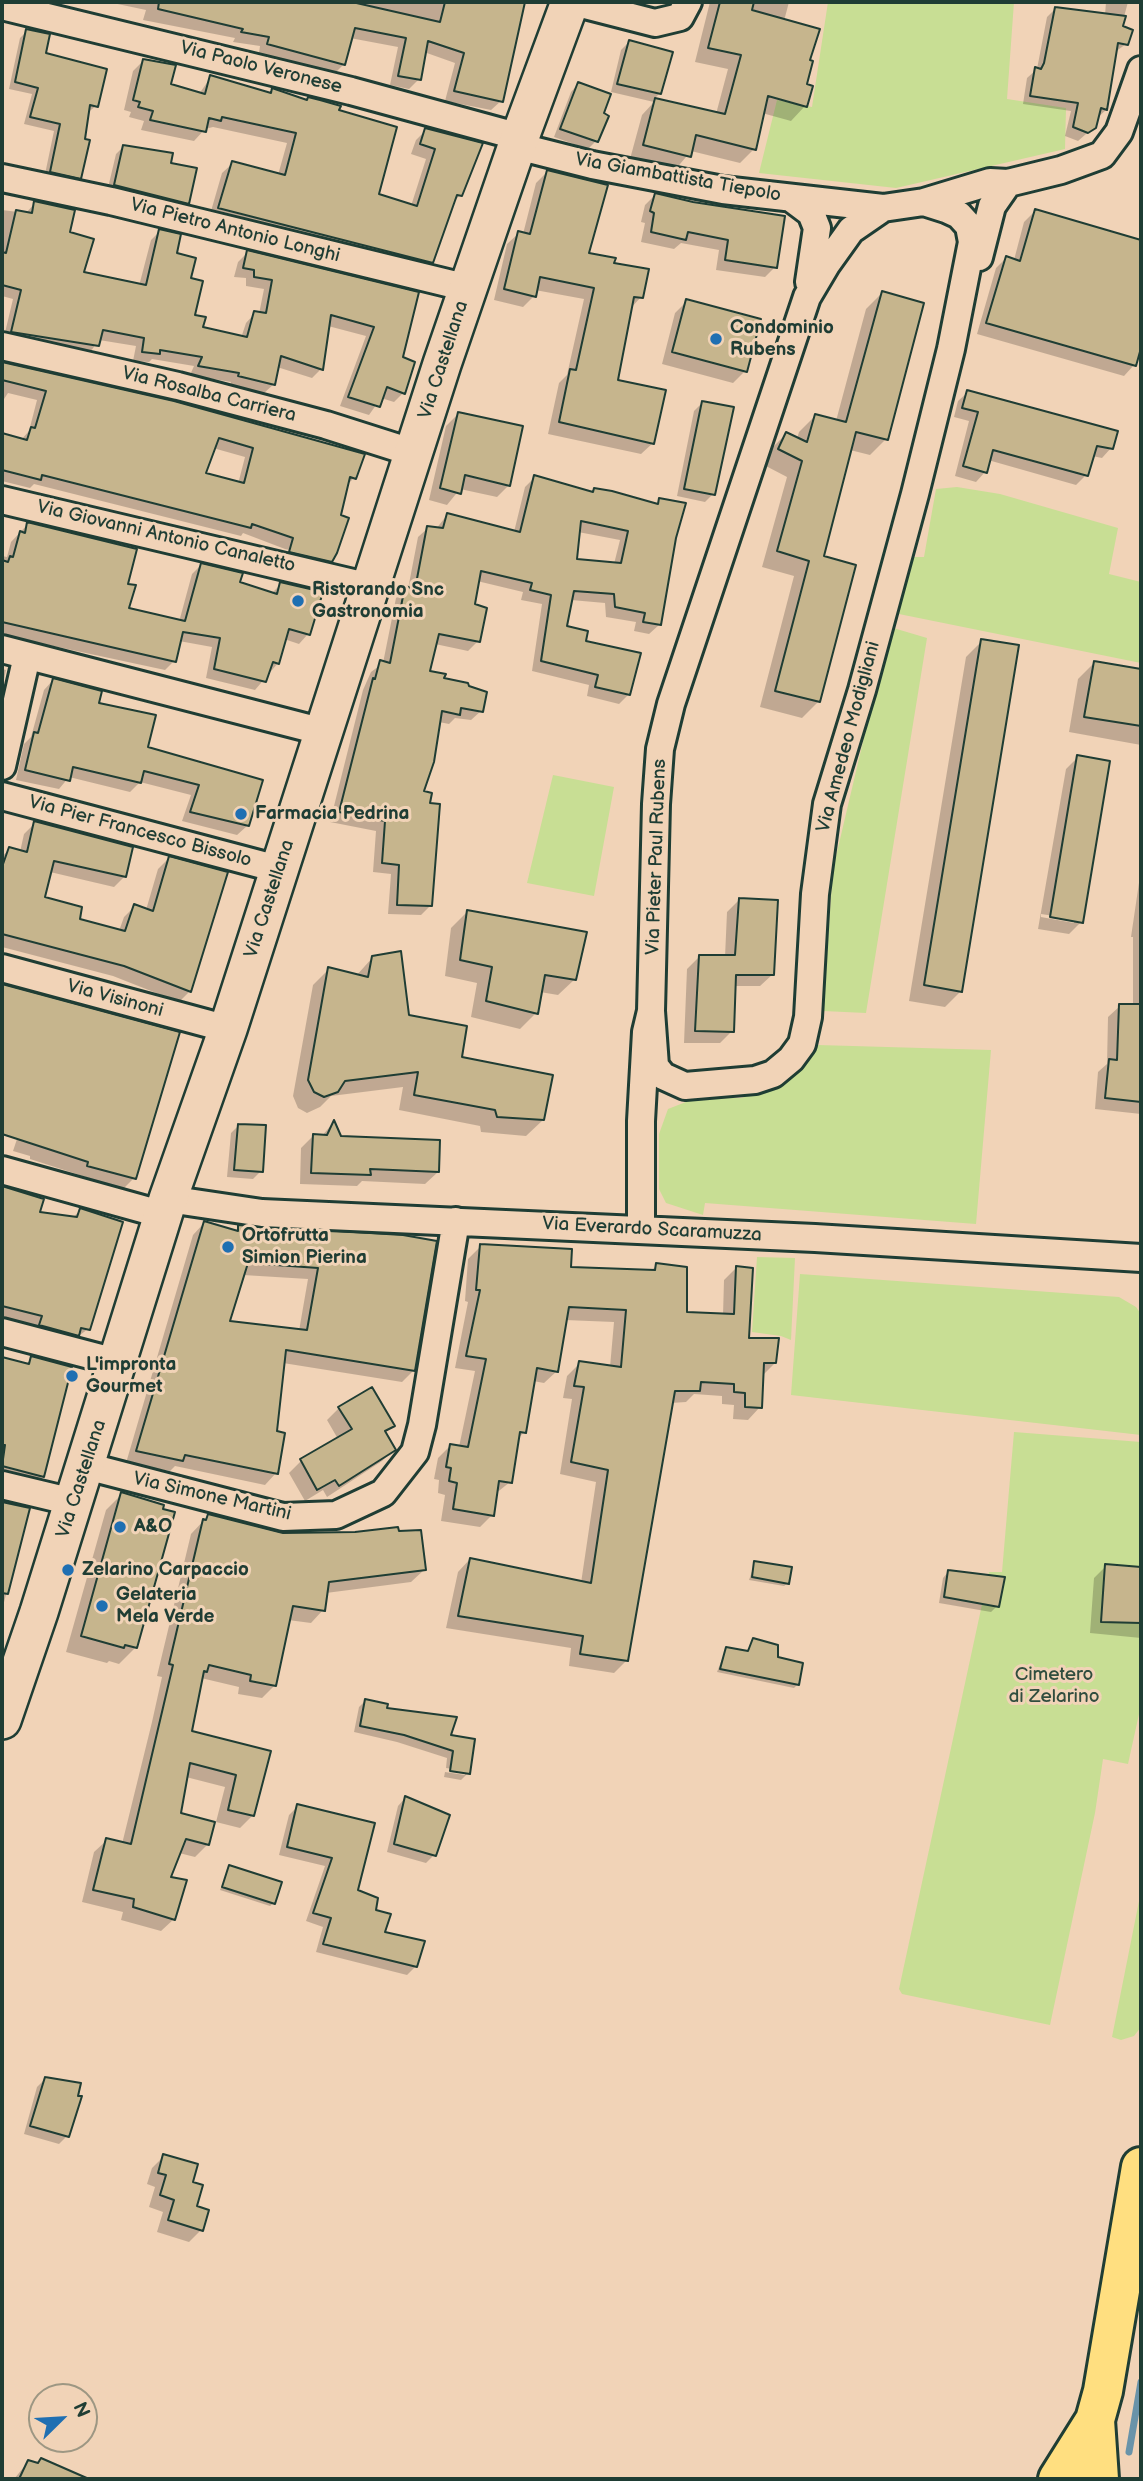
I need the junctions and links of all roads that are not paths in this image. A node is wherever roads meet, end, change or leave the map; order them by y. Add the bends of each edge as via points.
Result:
1 (572, 2) edge
2 (688, 2) edge
3 (2, 6) edge
4 (1141, 70) edge
5 (518, 141) junction
6 (2, 178) edge
7 (1008, 183) junction
8 (791, 198) junction
9 (924, 202) junction
10 (873, 215) junction
11 (969, 226) joint
12 (468, 288) junction
13 (807, 297) junction
14 (2, 346) edge
15 (951, 349) junction
16 (414, 453) junction
17 (2, 500) edge
18 (370, 587) junction
19 (14, 652) edge
20 (324, 732) junction
21 (2, 766) edge
22 (2, 796) edge
23 (278, 869) junction
24 (2, 968) edge
25 (651, 1011) junction
26 (228, 1029) junction
27 (685, 1086) junction
28 (640, 1121) junction
29 (2, 1170) edge
30 (166, 1207) junction
31 (456, 1221) junction
32 (641, 1230) junction
33 (1139, 1260) edge
34 (2, 1332) edge
35 (120, 1363) junction
36 (86, 1466) junction
37 (2, 1485) edge
38 (73, 1502) junction
39 (2, 1720) edge
40 (1141, 2167) edge
41 (1095, 2420) junction
42 (1058, 2479) edge
43 (1098, 2479) edge

1 - 2 street via 654,23 680,17
1 - 5 street, Via Castellana
3 - 5 street, Via Paolo Veronese via 351,90
4 - 7 street, Via Giambattista Tiepolo via 1119,132 1102,155
5 - 8 street, Via Giambattista Tiepolo via 592,165
5 - 12 street, Via Castellana
6 - 12 street, Via Pietro Antonio Longhi
7 - 9 street, Via Giambattista Tiepolo via 990,182
7 - 15 street, Via Amedeo Modigliani via 992,206
8 - 10 street, Via Giambattista Tiepolo
8 - 13 street, Via Pieter Paul Rubens via 811,213 817,228
9 - 10 street, Via Giambattista Tiepolo
9 - 11 street, Via Giambattista Tiepolo via 959,215
10 - 13 street, Via Pieter Paul Rubens via 851,230
11 - 15 street, Via Amedeo Modigliani via 972,242
12 - 16 street, Via Castellana
13 - 25 street, Via Pieter Paul Rubens via 662,740 655,826
14 - 16 street, Via Rosalba Carriera via 178,386
15 - 27 street, Via Amedeo Modigliani via 862,690 827,804 802,1044 773,1074 755,1080
16 - 18 street, Via Castellana
17 - 18 street, Via Giovanni Antonio Canaletto
18 - 20 street, Via Castellana
19 - 20 street
19 - 21 street
20 - 23 street, Via Castellana
22 - 23 street, Via Pier Francesco Bissolo
23 - 26 street, Via Castellana
24 - 26 street, Via Visinoni
25 - 27 street via 654,1066 663,1076
25 - 28 street, Via Pieter Paul Rubens
26 - 30 street, Via Castellana
27 - 28 street, Via Amedeo Modigliani via 659,1099
28 - 32 street, Via Pieter Paul Rubens
29 - 30 street, Via Everardo Scaramuzza
30 - 31 street, Via Everardo Scaramuzza
30 - 35 street, Via Castellana
31 - 32 street, Via Everardo Scaramuzza
31 - 36 street, Via Simone Martini via 415,1452 383,1493 336,1515 283,1517
32 - 33 street, Via Everardo Scaramuzza
34 - 35 street
35 - 36 street, Via Castellana
36 - 38 street, Via Castellana
37 - 38 street
38 - 39 street, Via Castellana
40 - 41 main road
41 - 42 main road
41 - 43 main road

